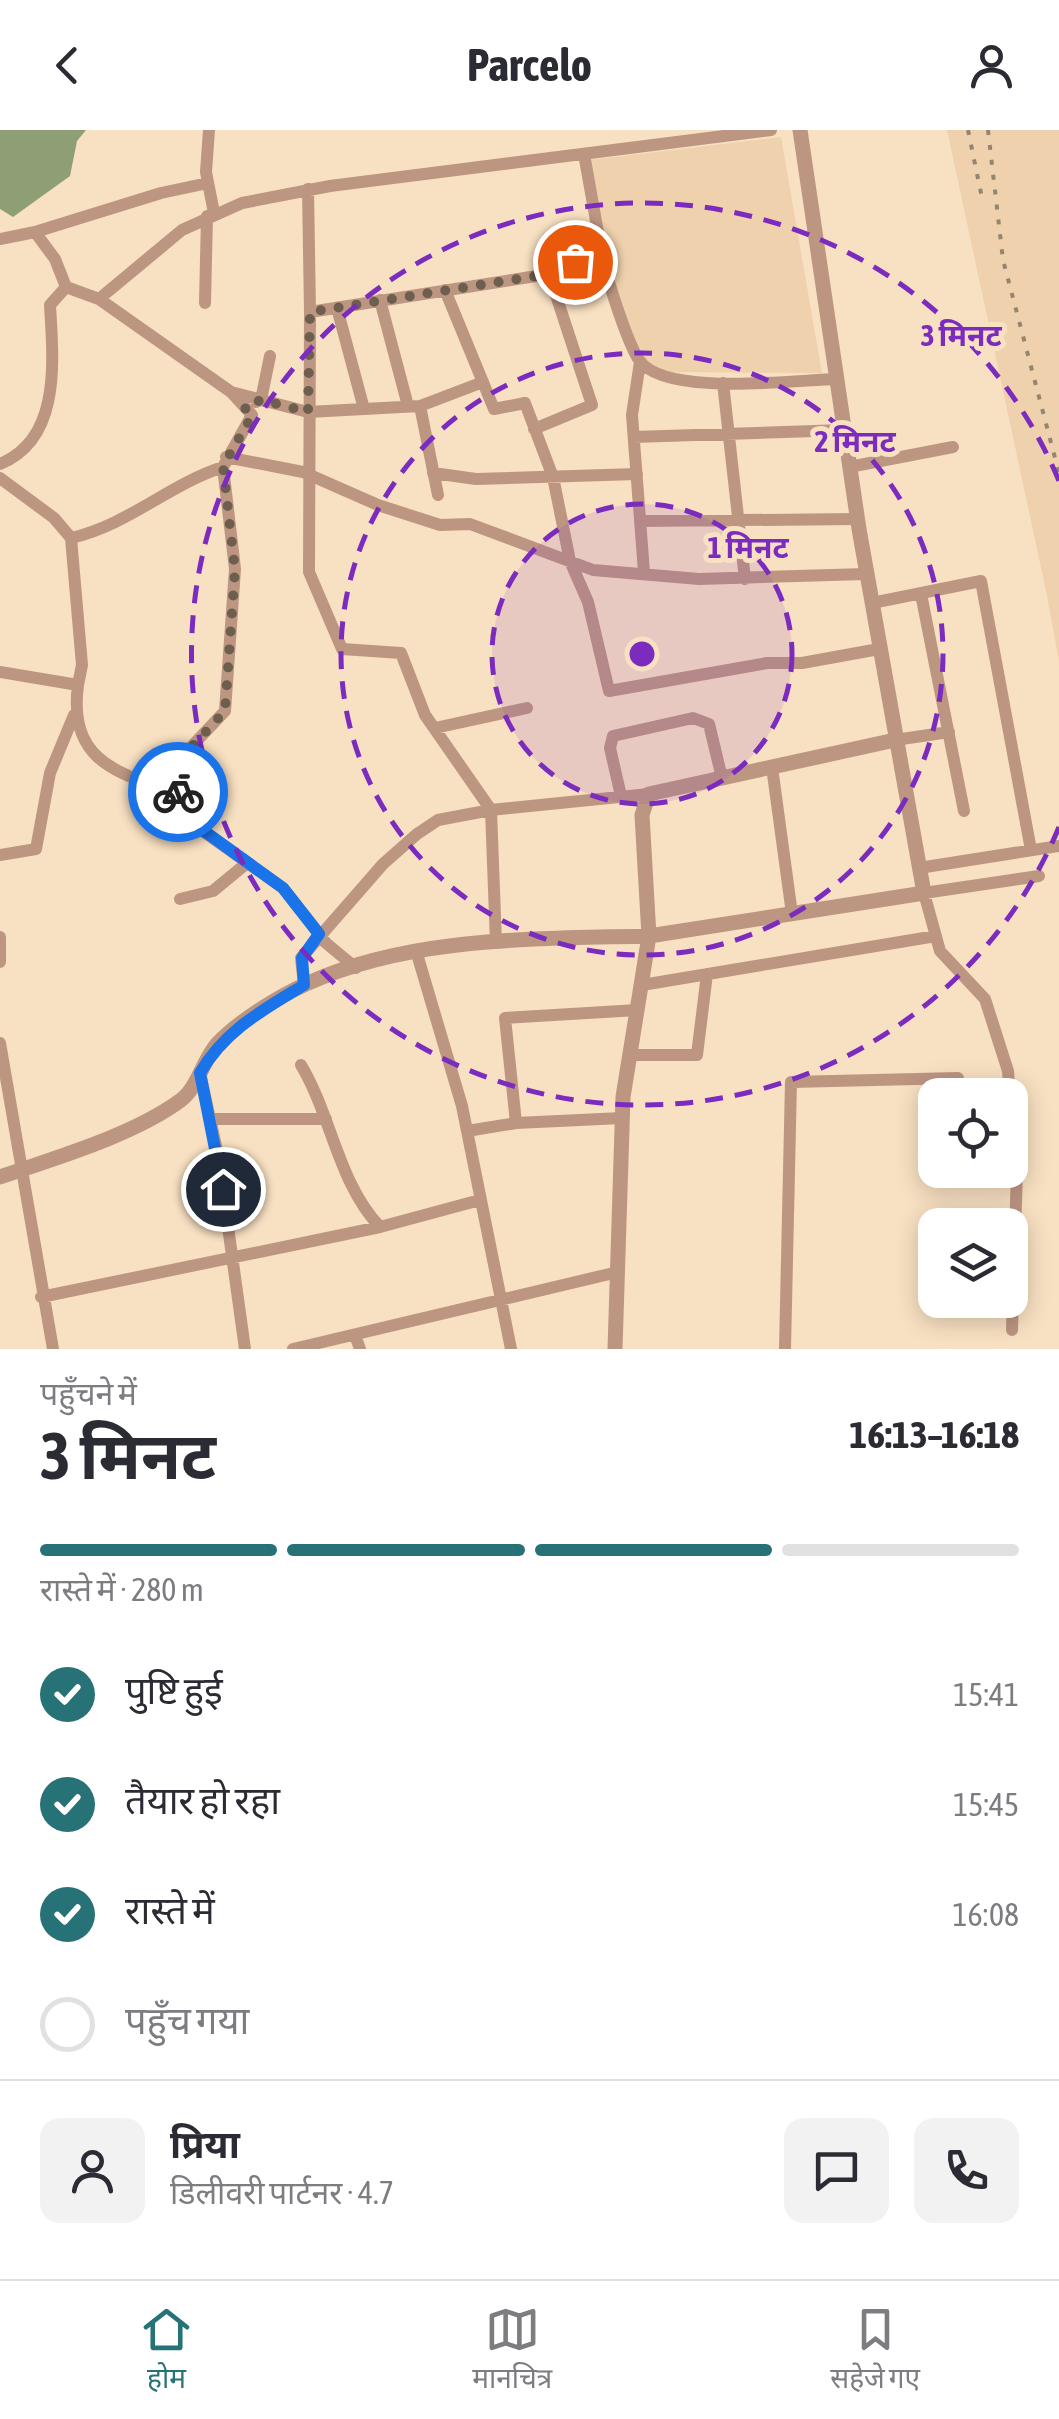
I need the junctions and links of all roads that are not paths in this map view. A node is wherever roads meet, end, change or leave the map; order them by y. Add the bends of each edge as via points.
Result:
1 (209, 130) edge
2 (771, 130) edge
3 (800, 130) edge
4 (584, 154) junction
5 (208, 183) junction
6 (308, 190) junction
7 (210, 215) junction
8 (35, 232) junction
9 (0, 239) edge
10 (601, 249) junction
11 (549, 274) junction
12 (66, 286) junction
13 (445, 290) junction
14 (99, 299) junction
15 (380, 300) junction
16 (206, 303) dead end
17 (337, 308) junction
18 (310, 312) junction
19 (270, 356) dead end
20 (640, 362) junction
21 (836, 379) junction
22 (482, 382) junction
23 (723, 382) junction
24 (231, 392) junction
25 (261, 400) junction
26 (414, 406) junction
27 (244, 407) junction
28 (364, 408) junction
29 (308, 412) junction
30 (534, 429) junction
31 (844, 430) junction
32 (729, 434) junction
33 (634, 437) junction
34 (953, 447) dead end
35 (225, 462) junction
36 (0, 464) edge
37 (849, 467) junction
38 (433, 473) junction
39 (307, 474) junction
40 (636, 474) junction
41 (552, 477) junction
42 (0, 478) edge
43 (438, 495) dead end
44 (739, 520) junction
45 (857, 520) junction
46 (640, 521) junction
47 (71, 538) junction
48 (570, 561) junction
49 (644, 572) junction
50 (866, 574) junction
51 (745, 579) junction
52 (921, 594) junction
53 (872, 603) junction
54 (879, 649) junction
55 (0, 672) edge
56 (78, 685) junction
57 (527, 708) dead end
58 (74, 715) junction
59 (434, 728) junction
60 (948, 732) junction
61 (895, 740) junction
62 (772, 767) junction
63 (722, 778) junction
64 (178, 794) junction
65 (649, 794) junction
66 (622, 796) junction
67 (491, 810) junction
68 (964, 811) dead end
69 (1059, 846) edge
70 (1032, 850) junction
71 (0, 855) edge
72 (247, 863) junction
73 (919, 868) junction
74 (1038, 876) dead end
75 (924, 893) junction
76 (180, 899) dead end
77 (792, 914) junction
78 (319, 934) junction
79 (649, 936) junction
80 (936, 936) junction
81 (0, 940) edge
82 (496, 943) junction
83 (417, 954) junction
84 (0, 962) edge
85 (356, 968) junction
86 (707, 974) junction
87 (304, 985) junction
88 (642, 985) junction
89 (638, 1010) junction
90 (0, 1043) edge
91 (630, 1055) junction
92 (301, 1065) dead end
93 (200, 1073) junction
94 (1009, 1078) edge
95 (918, 1079) edge
96 (622, 1118) junction
97 (210, 1119) junction
98 (326, 1119) junction
99 (516, 1123) junction
100 (467, 1130) junction
101 (19, 1171) junction
102 (0, 1177) edge
103 (1016, 1188) edge
104 (480, 1200) junction
105 (380, 1227) junction
106 (233, 1257) junction
107 (618, 1272) junction
108 (41, 1297) junction
109 (500, 1301) junction
110 (1012, 1330) dead end
111 (355, 1334) junction
112 (53, 1349) edge
113 (245, 1349) edge
114 (293, 1349) edge
115 (360, 1349) edge
116 (512, 1349) edge
117 (615, 1349) edge
118 (785, 1349) edge

1 - 5 street
2 - 4 street
3 - 21 street
4 - 6 street
4 - 10 street
5 - 7 street
5 - 8 street
6 - 7 street
6 - 18 street
7 - 14 street
7 - 16 street
8 - 9 street
8 - 12 street
10 - 11 street
10 - 20 street
11 - 13 street
11 - 30 street via 592,405
12 - 14 street
12 - 36 street via 50,305 45,415 33,442
13 - 15 street
13 - 22 street
14 - 24 street
15 - 17 street
15 - 26 street
17 - 18 street
17 - 28 street
18 - 29 street
19 - 25 street
20 - 23 street via 659,374
20 - 33 street
21 - 23 street
21 - 31 street
22 - 26 street
22 - 30 street via 494,408 524,403
23 - 32 street
24 - 25 street
24 - 27 street
25 - 27 street
25 - 29 street
26 - 28 street
26 - 38 street
27 - 35 street via 252,416
28 - 29 street
29 - 39 street
30 - 41 street
31 - 32 street
31 - 37 street
32 - 33 street
32 - 44 street
33 - 40 street
34 - 37 street
35 - 39 street
35 - 47 street via 137,514
35 - 64 street via 235,570 232,669 225,711 176,764
37 - 45 street
38 - 41 street
38 - 43 street
39 - 48 street via 378,505 440,525 470,524
39 - 59 street via 308,572 342,649 400,653
40 - 41 street
40 - 46 street
41 - 48 street
42 - 47 street
44 - 45 street
44 - 46 street
44 - 51 street
45 - 50 street
46 - 49 street
47 - 56 street
48 - 49 street via 593,570
48 - 54 street via 588,602 609,691
49 - 51 street
50 - 51 street
50 - 53 street
52 - 53 street
52 - 60 street
52 - 70 street via 981,581
53 - 54 street
54 - 61 street
55 - 56 street
56 - 58 street
57 - 59 street
58 - 64 street via 109,770
58 - 71 street via 50,773 36,849
59 - 67 street
60 - 61 street
60 - 68 street
61 - 62 street
61 - 73 street
62 - 63 street
62 - 77 street
63 - 65 street
63 - 66 street via 709,724 693,718 614,736 610,748
64 - 72 street via 200,828
65 - 66 street
65 - 79 street via 642,815
66 - 67 street
67 - 78 street via 438,820 417,834
67 - 82 street
69 - 70 street
70 - 73 street
72 - 76 street via 213,891
72 - 78 street via 283,888
73 - 75 street
74 - 75 street
75 - 77 street
75 - 80 street
77 - 79 street
78 - 85 street
78 - 87 street via 302,958
79 - 82 street
79 - 88 street
80 - 86 street
80 - 94 street via 940,951 985,999
81 - 84 street
82 - 83 street
83 - 85 street
83 - 100 street
85 - 87 street
86 - 88 street
86 - 91 street via 698,1056
87 - 93 street via 227,1036
88 - 89 street
89 - 91 street
89 - 99 street via 505,1018
90 - 101 street
91 - 96 street
92 - 98 street
93 - 97 street
93 - 101 street via 182,1099
95 - 118 street via 791,1082
96 - 99 street
96 - 107 street
97 - 98 street
97 - 106 street
98 - 105 street via 357,1203
99 - 100 street
100 - 104 street
101 - 102 street
101 - 108 street
103 - 110 street
104 - 105 street
104 - 109 street
105 - 106 street
106 - 108 street
106 - 113 street
107 - 109 street
107 - 117 street
108 - 112 street
109 - 111 street
109 - 116 street
111 - 114 street
111 - 115 street

